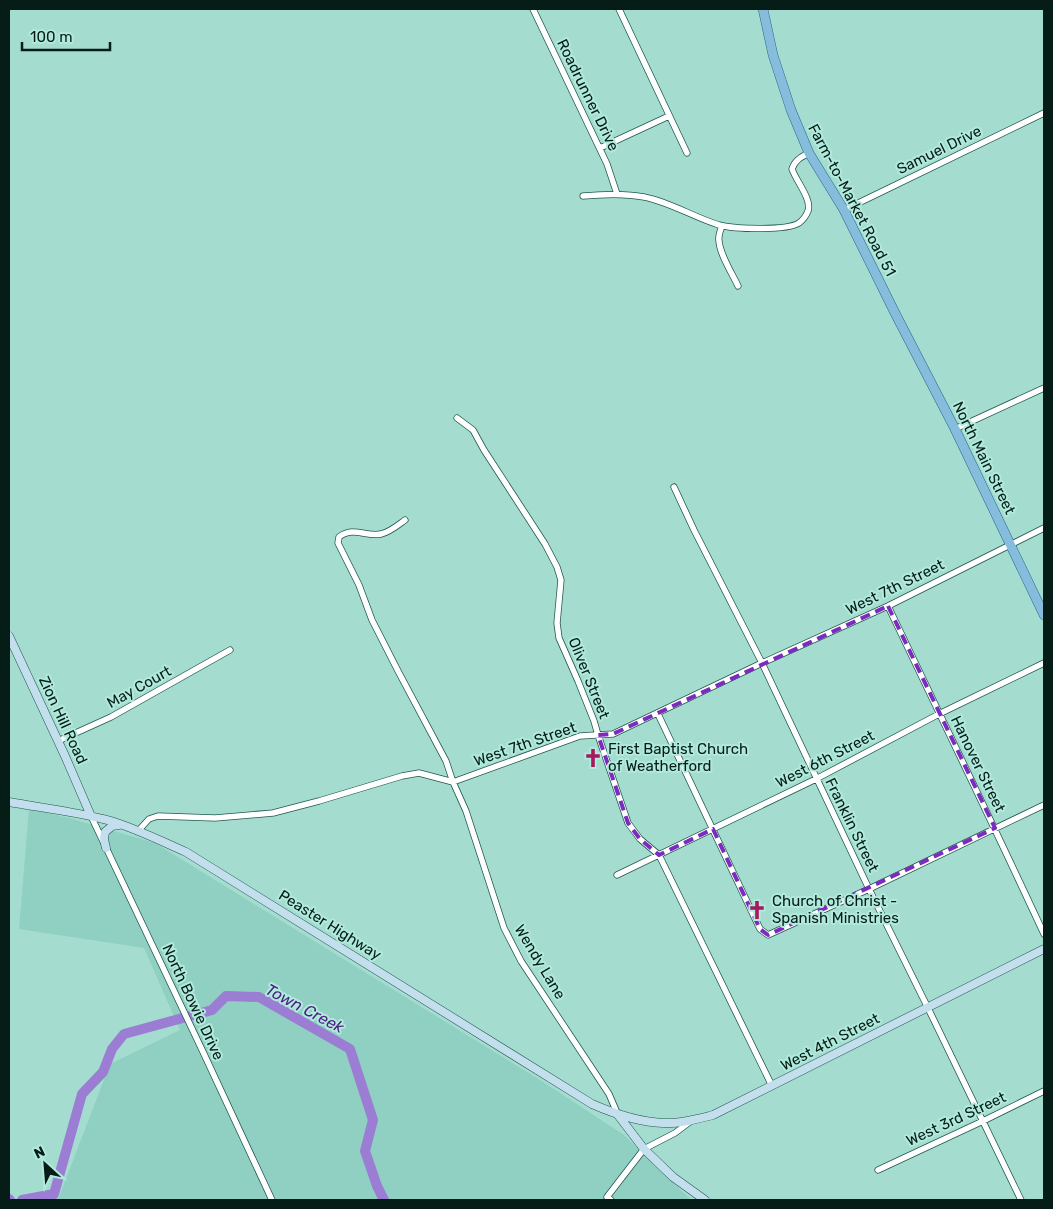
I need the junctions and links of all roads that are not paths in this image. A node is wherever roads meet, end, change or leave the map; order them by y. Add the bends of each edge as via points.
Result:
1 (533, 9) edge
2 (619, 9) edge
3 (763, 9) edge
4 (1044, 113) edge
5 (669, 116) junction
6 (600, 148) junction
7 (687, 152) dead end
8 (809, 153) junction
9 (617, 194) junction
10 (583, 196) dead end
11 (844, 210) junction
12 (722, 226) junction
13 (738, 286) dead end
14 (896, 315) joint
15 (1044, 388) edge
16 (457, 418) dead end
17 (955, 428) junction
18 (674, 487) dead end
19 (405, 520) dead end
20 (1044, 528) edge
21 (1010, 544) junction
22 (888, 606) junction
23 (1044, 615) edge
24 (9, 636) edge
25 (230, 650) dead end
26 (762, 663) junction
27 (1044, 663) edge
28 (658, 714) junction
29 (939, 714) junction
30 (598, 735) junction
31 (58, 741) junction
32 (816, 779) junction
33 (453, 782) junction
34 (81, 793) junction
35 (9, 802) edge
36 (1044, 805) edge
37 (66, 812) junction
38 (90, 816) junction
39 (122, 825) junction
40 (995, 828) junction
41 (713, 829) junction
42 (139, 830) junction
43 (106, 848) junction
44 (659, 854) junction
45 (617, 875) dead end
46 (869, 889) junction
47 (1044, 934) edge
48 (1044, 949) edge
49 (928, 1008) junction
50 (772, 1086) junction
51 (1044, 1091) edge
52 (618, 1115) junction
53 (693, 1120) junction
54 (983, 1121) junction
55 (644, 1149) junction
56 (878, 1170) dead end
57 (272, 1200) edge
58 (610, 1200) edge
59 (705, 1200) edge
60 (1021, 1200) edge

1 - 6 street, Roadrunner Drive
2 - 5 street
3 - 8 main road, Farm-to-Market Road 51 via 773,55
4 - 11 street, Samuel Drive
5 - 6 street
5 - 7 street
6 - 9 street, Roadrunner Drive
8 - 11 main road, Farm-to-Market Road 51
8 - 12 street via 798,159 792,170 809,203 805,217 798,224 764,228
9 - 10 street
9 - 12 street via 665,203
11 - 14 main road, Farm-to-Market Road 51
12 - 13 street via 719,242
14 - 17 main road, North Main Street
15 - 17 street
16 - 30 street, Oliver Street via 472,430 557,567 561,580 557,623 559,638
17 - 21 main road, North Main Street
18 - 26 street, Franklin Street
19 - 33 street, Wendy Lane via 384,534 351,531 339,537 338,542 372,620 446,761
20 - 21 street, West 7th Street
21 - 22 street, West 7th Street
21 - 23 main road, North Main Street
22 - 26 street, West 7th Street
22 - 29 street, Hanover Street
24 - 31 main road, Zion Hill Road
25 - 31 street, May Court via 111,717
26 - 28 street, West 7th Street
26 - 32 street, Franklin Street
27 - 29 street, West 6th Street
28 - 30 street, West 7th Street via 613,734
28 - 41 street
29 - 32 street, West 6th Street
29 - 40 street, Hanover Street
30 - 33 street, West 7th Street via 580,736
30 - 44 street, Oliver Street via 628,823 640,839
31 - 34 main road, Zion Hill Road
32 - 41 street, West 6th Street
32 - 46 street, Franklin Street
33 - 42 street via 419,773 273,813 215,818 158,816 149,819
33 - 52 street, Wendy Lane via 466,811 504,928 521,962 609,1094
34 - 37 main road via 78,807
34 - 38 main road, Zion Hill Road
35 - 37 main road, Peaster Highway
36 - 40 street
37 - 38 main road, Peaster Highway
38 - 39 main road, Peaster Highway
38 - 43 street, North Bowie Drive
39 - 42 main road, Peaster Highway
39 - 43 main road via 112,826 105,832
40 - 46 street
40 - 47 street, Hanover Street
41 - 44 street, West 6th Street
41 - 46 street via 760,929 768,935
42 - 52 main road, Peaster Highway via 186,852 592,1104
43 - 57 street, North Bowie Drive
44 - 45 street, West 6th Street
44 - 50 street, Oliver Street
46 - 49 street, Franklin Street
48 - 49 main road, West 4th Street
49 - 50 main road, West 4th Street
49 - 54 street, Franklin Street
50 - 53 main road, West 4th Street via 713,1116
51 - 54 street, West 3rd Street
52 - 53 main road, West 4th Street via 665,1123
52 - 55 main road
53 - 55 street
54 - 56 street, West 3rd Street
54 - 60 street, Franklin Street
55 - 58 street via 607,1197
55 - 59 main road via 673,1178

